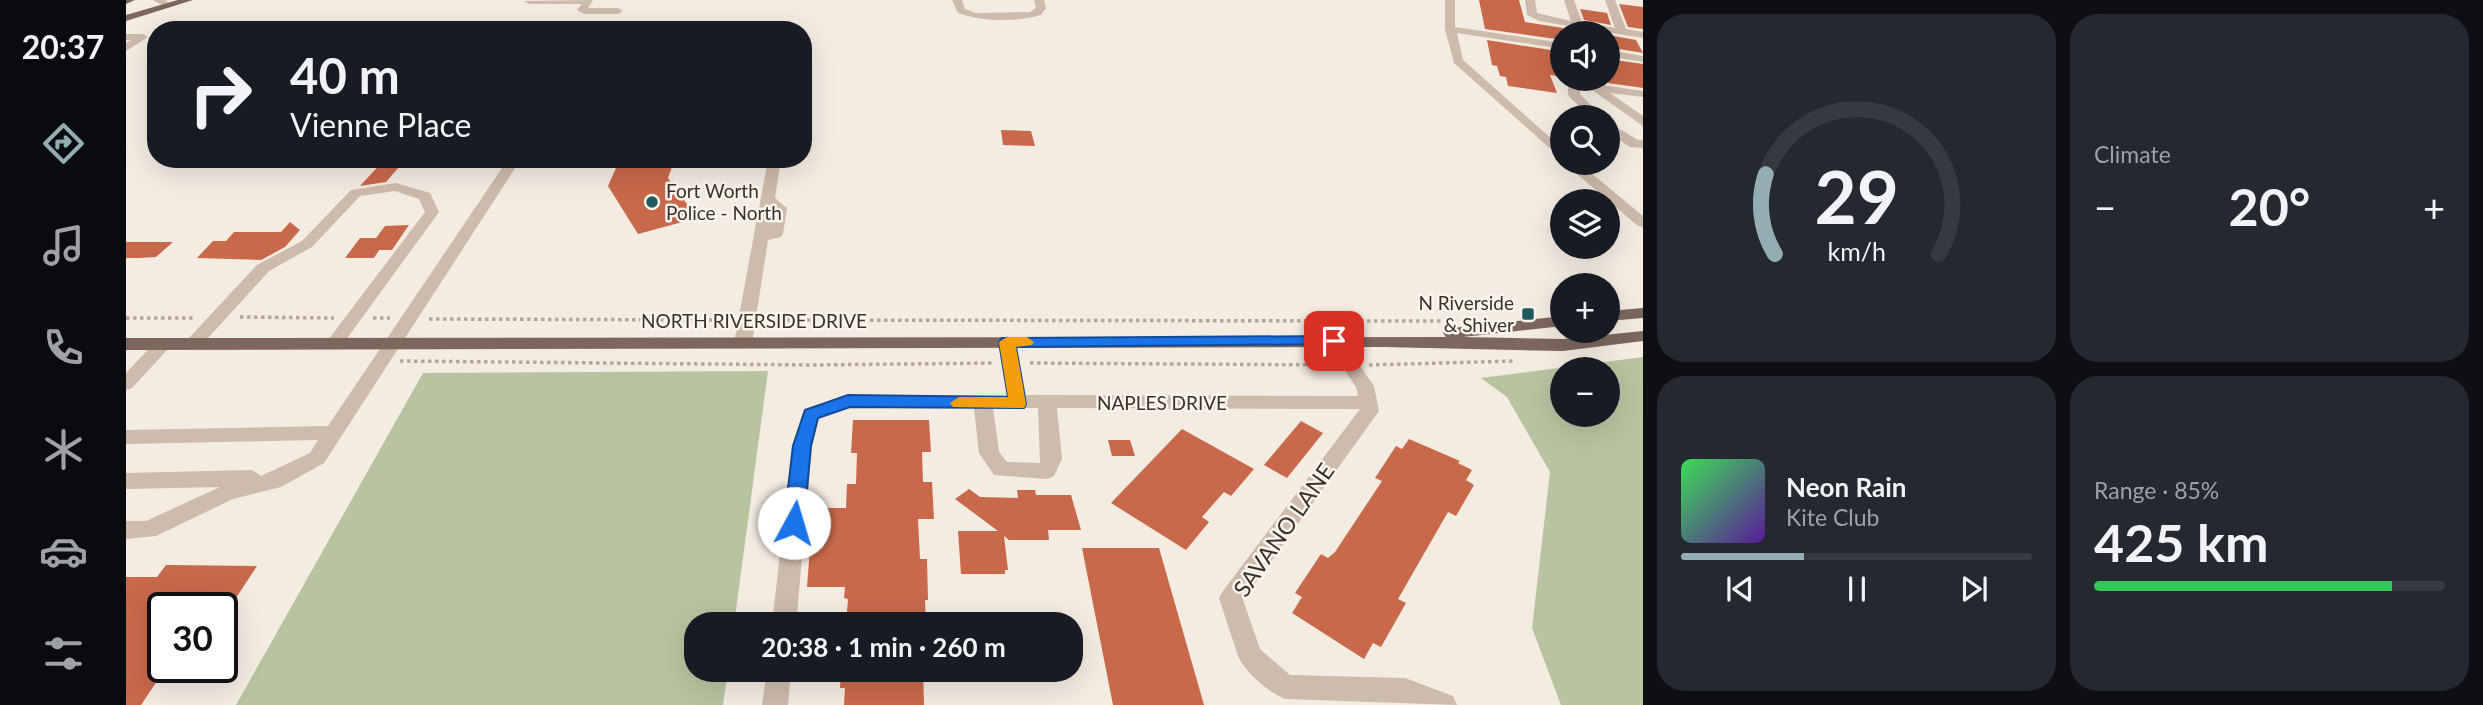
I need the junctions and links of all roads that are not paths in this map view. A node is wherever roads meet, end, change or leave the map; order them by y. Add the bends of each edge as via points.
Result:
1 (158, 0) edge
2 (188, 0) edge
3 (589, 0) edge
4 (957, 0) edge
5 (1039, 0) edge
6 (1450, 0) edge
7 (1530, 0) edge
8 (1569, 0) edge
9 (1610, 0) edge
10 (529, 1) edge
11 (168, 5) junction
12 (618, 11) dead end
13 (126, 18) edge
14 (1557, 21) edge
15 (1576, 21) edge
16 (1451, 33) junction
17 (1622, 33) joint
18 (1643, 36) edge
19 (126, 37) edge
20 (1532, 46) junction
21 (1550, 46) edge
22 (126, 48) edge
23 (1550, 51) edge
24 (1620, 55) edge
25 (1643, 59) edge
26 (1620, 63) edge
27 (1643, 67) edge
28 (1574, 91) edge
29 (1600, 91) edge
30 (1620, 91) edge
31 (1642, 94) edge
32 (1584, 105) edge
33 (1643, 122) edge
34 (1620, 134) edge
35 (1550, 144) edge
36 (1643, 144) edge
37 (509, 168) edge
38 (773, 168) edge
39 (1585, 175) edge
40 (1643, 223) edge
41 (1643, 313) edge
42 (1620, 315) edge
43 (1550, 322) edge
44 (1643, 336) edge
45 (1334, 341) junction
46 (1383, 341) junction
47 (743, 342) junction
48 (1007, 342) junction
49 (126, 344) edge
50 (163, 344) junction
51 (193, 344) junction
52 (334, 344) junction
53 (395, 344) junction
54 (126, 384) edge
55 (983, 403) junction
56 (1047, 403) junction
57 (1368, 403) junction
58 (1018, 404) junction
59 (334, 433) junction
60 (126, 437) edge
61 (281, 478) junction
62 (126, 481) edge
63 (126, 530) edge
64 (785, 612) edge
65 (778, 682) edge
66 (775, 705) edge
67 (1444, 705) edge

1 - 11 street
2 - 11 main road
3 - 10 street
3 - 12 street via 582,10
4 - 5 street via 961,11 975,16 1030,15 1038,13
6 - 16 street
7 - 14 street via 1531,15
8 - 15 street
9 - 17 street
11 - 13 main road
16 - 20 street
16 - 35 street via 1458,61
17 - 18 street
19 - 22 street via 143,37
20 - 21 street
20 - 23 street
24 - 25 street
26 - 27 street
28 - 32 street
29 - 33 street
30 - 31 street
34 - 36 street
37 - 53 street
38 - 47 street
39 - 40 street
41 - 42 main road
43 - 46 main road, NORTH RIVERSIDE DRIVE
44 - 46 main road, NORTH RIVERSIDE DRIVE via 1563,345
45 - 46 main road, NORTH RIVERSIDE DRIVE
45 - 48 main road, NORTH RIVERSIDE DRIVE
45 - 57 street via 1365,386
47 - 48 main road, NORTH RIVERSIDE DRIVE
47 - 53 main road, NORTH RIVERSIDE DRIVE
48 - 58 street
49 - 50 main road, NORTH RIVERSIDE DRIVE
50 - 51 main road, NORTH RIVERSIDE DRIVE
50 - 54 street
51 - 52 main road, NORTH RIVERSIDE DRIVE
51 - 52 street via 263,268 307,244 356,193 396,187 425,196 432,212
52 - 53 main road, NORTH RIVERSIDE DRIVE
53 - 59 street
55 - 56 street via 989,453 1000,470 1047,471 1052,459
55 - 58 street, NAPLES DRIVE
55 - 64 street, NAPLES DRIVE via 848,401 811,414 802,446
56 - 57 street, NAPLES DRIVE
56 - 58 street, NAPLES DRIVE
57 - 67 street, SAVANO LANE via 1370,411 1231,598 1250,656 1285,687 1405,690
59 - 60 street
59 - 61 street via 317,458
61 - 62 street
61 - 63 street via 228,492 148,530
65 - 66 street

